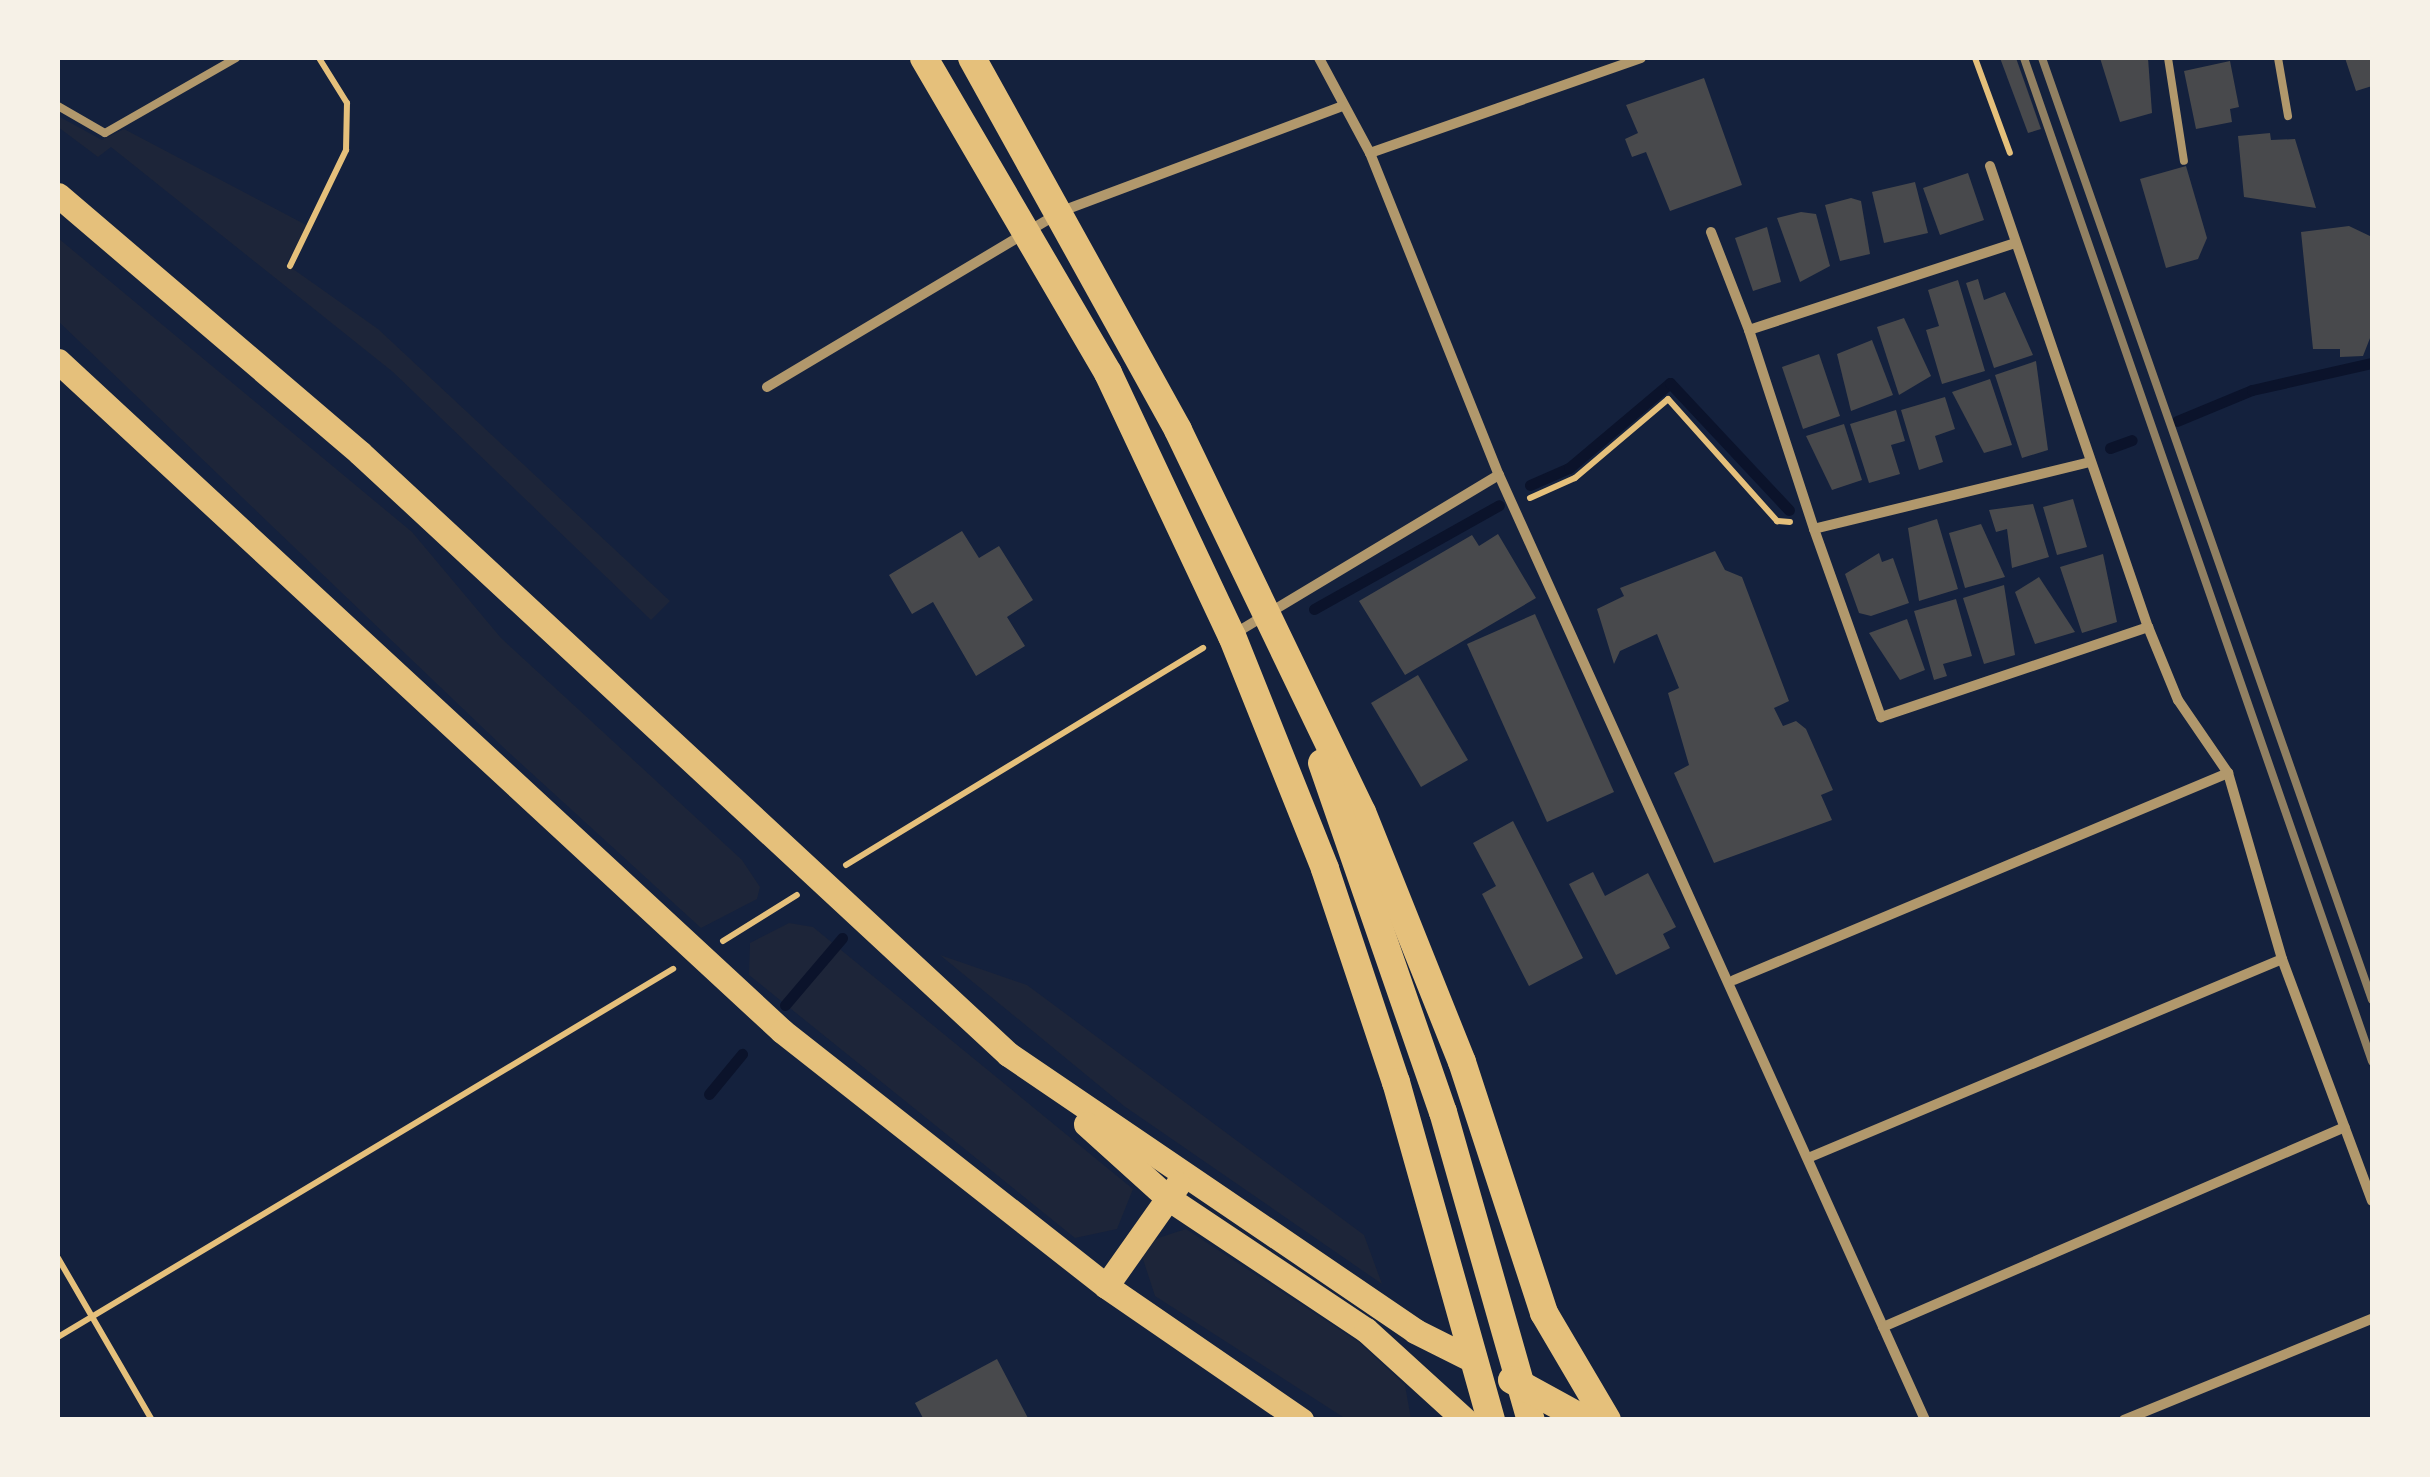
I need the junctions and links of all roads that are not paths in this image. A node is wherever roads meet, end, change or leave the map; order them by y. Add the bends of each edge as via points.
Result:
1 (236, 58) edge
2 (924, 58) edge
3 (972, 58) edge
4 (1319, 58) edge
5 (1641, 58) edge
6 (2168, 58) edge
7 (2278, 58) edge
8 (58, 106) edge
9 (1343, 106) junction
10 (2288, 116) dead end
11 (1370, 154) junction
12 (2184, 161) dead end
13 (1990, 166) road end
14 (58, 196) edge
15 (1062, 212) junction
16 (1027, 230) junction
17 (1711, 232) dead end
18 (2014, 242) junction
19 (1750, 330) junction
20 (58, 361) edge
21 (767, 387) dead end
22 (2090, 462) junction
23 (1498, 475) junction
24 (1813, 523) junction
25 (1265, 613) junction
26 (2148, 626) junction
27 (1232, 636) junction
28 (1291, 672) junction
29 (2228, 773) junction
30 (2282, 959) junction
31 (1734, 980) junction
32 (1008, 1054) junction
33 (2345, 1128) junction
34 (1808, 1158) junction
35 (1184, 1175) junction
36 (1168, 1198) junction
37 (2372, 1201) edge
38 (1106, 1286) junction
39 (1460, 1306) junction
40 (2372, 1320) edge
41 (1883, 1327) junction
42 (1415, 1331) junction
43 (1476, 1360) junction
44 (1520, 1384) junction
45 (1300, 1420) edge
46 (1465, 1420) edge
47 (1491, 1420) edge
48 (1514, 1420) edge
49 (1531, 1420) edge
50 (1585, 1420) edge
51 (1607, 1420) edge
52 (1926, 1420) edge
53 (2124, 1420) edge

1 - 8 lane via 104,133
2 - 16 highway
3 - 15 highway
4 - 9 street
5 - 11 street
6 - 12 lane
7 - 10 lane
9 - 11 street
9 - 15 street
11 - 23 street
13 - 18 street
14 - 32 main road via 360,453
15 - 16 street
15 - 25 highway
16 - 21 street
16 - 27 highway via 1108,373
17 - 19 street
18 - 19 street
18 - 22 street
19 - 24 street
20 - 38 main road via 698,956 910,1138
22 - 24 street
22 - 26 street
23 - 25 street
23 - 31 street
24 - 26 street via 1881,716
25 - 27 street
25 - 28 highway
26 - 29 street via 2178,700
27 - 39 highway via 1326,868
28 - 44 highway via 1421,1042
28 - 51 highway via 1362,812 1455,1044 1544,1313
29 - 30 street
29 - 31 street
30 - 33 street
30 - 34 street
31 - 34 street
32 - 35 main road
32 - 36 main road
33 - 37 street
33 - 41 street
34 - 41 street
35 - 36 main road
35 - 42 main road
36 - 38 main road
36 - 46 main road via 1366,1330
38 - 45 main road
39 - 42 main road via 1446,1327
39 - 43 highway
40 - 53 street
41 - 52 street
42 - 43 main road
43 - 44 highway
43 - 47 highway
43 - 48 highway
44 - 48 highway
44 - 49 highway
44 - 50 highway

